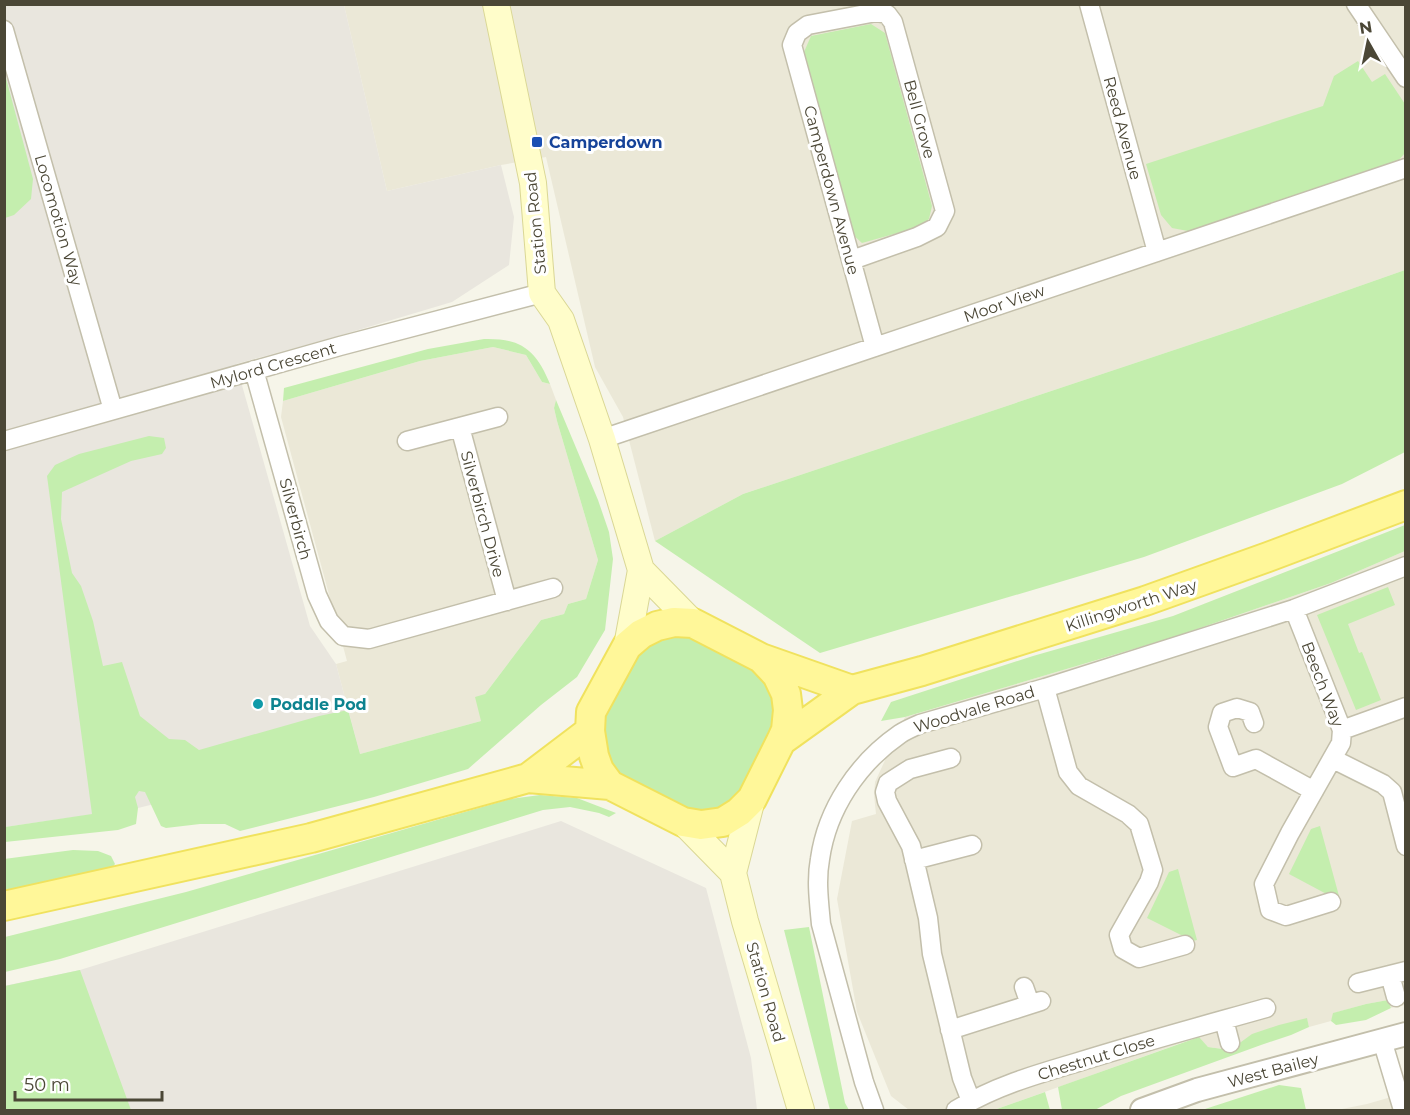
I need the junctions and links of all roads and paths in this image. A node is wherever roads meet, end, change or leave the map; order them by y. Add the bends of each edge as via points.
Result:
1 (495, 4) edge
2 (1089, 4) edge
3 (1356, 4) edge
4 (4, 30) edge
5 (797, 33) joint
6 (1406, 78) edge
7 (1406, 168) edge
8 (1157, 252) junction
9 (852, 260) junction
10 (542, 293) junction
11 (875, 347) junction
12 (254, 370) junction
13 (113, 410) junction
14 (498, 417) dead end
15 (460, 427) junction
16 (602, 439) junction
17 (4, 441) edge
18 (407, 441) dead end
19 (1406, 505) edge
20 (1406, 566) edge
21 (641, 570) junction
22 (553, 588) dead end
23 (507, 601) junction
24 (1294, 609) junction
25 (693, 623) junction
26 (627, 646) junction
27 (761, 658) junction
28 (1045, 688) junction
29 (852, 690) junction
30 (1406, 707) edge
31 (1254, 723) dead end
32 (1342, 730) junction
33 (590, 731) junction
34 (781, 741) junction
35 (951, 758) dead end
36 (1333, 759) junction
37 (528, 778) junction
38 (610, 785) junction
39 (1314, 791) junction
40 (752, 799) junction
41 (683, 822) junction
42 (972, 845) dead end
43 (1406, 846) edge
44 (914, 860) junction
45 (733, 873) junction
46 (1331, 902) dead end
47 (4, 906) edge
48 (1173, 942) dead end
49 (1398, 973) edge
50 (1358, 983) dead end
51 (1024, 987) dead end
52 (1396, 997) dead end
53 (1266, 1008) dead end
54 (1224, 1020) junction
55 (950, 1030) junction
56 (1406, 1034) edge
57 (1382, 1040) junction
58 (1230, 1043) dead end
59 (963, 1106) edge
60 (801, 1110) edge
61 (874, 1110) edge
62 (1142, 1110) edge
63 (1402, 1110) edge

1 - 10 main road, Station Road via 533,183
2 - 8 street, Reed Avenue
3 - 6 street
4 - 13 street, Locomotion Way
5 - 9 street, Camperdown Avenue via 792,45
5 - 9 street, Bell Grove via 808,26 876,12 886,14 893,22 945,211 937,227
7 - 8 street, Moor View
8 - 11 street, Moor View
9 - 11 street, Camperdown Avenue
10 - 12 street, Mylord Crescent
10 - 16 main road, Station Road via 561,320
11 - 16 street, Moor View
12 - 13 street, Mylord Crescent
12 - 23 street, Silverbirch via 317,595 329,621 343,636 369,639
13 - 17 street, Mylord Crescent
14 - 15 street
15 - 18 street
15 - 23 street, Silverbirch Drive
16 - 21 main road, Station Road
19 - 29 main road, Killingworth Way via 1145,601
20 - 24 street, Woodvale Road
21 - 25 main road, Station Road
21 - 26 main road, Station Road
22 - 23 street
24 - 28 street, Woodvale Road
24 - 32 street, Beech Way
25 - 26 main road via 657,626
25 - 27 main road
26 - 33 main road via 591,712
27 - 29 main road
27 - 34 main road via 777,675 786,694 786,730
28 - 48 street via 1068,772 1079,786 1139,824 1153,870 1119,935 1123,949 1139,958
28 - 61 street, Woodvale Road via 902,732 860,771 837,805 826,831 819,862 821,924
29 - 34 main road, Killingworth Way
30 - 32 street
31 - 39 street via 1250,712 1237,708 1222,714 1218,727 1233,767 1256,759
32 - 36 street, Beech Way
33 - 37 main road
33 - 38 main road via 596,763
34 - 40 main road
35 - 44 street, Chestnut Close via 910,770 888,783 887,801 911,846
36 - 39 street, Beech Way
36 - 43 street via 1383,783 1392,792
37 - 38 main road
37 - 47 main road via 311,838
38 - 41 main road
39 - 46 street, Beech Way via 1264,884 1270,910 1286,916 1310,900
40 - 41 main road via 723,822
40 - 45 main road, Station Road
41 - 45 main road
42 - 44 street
44 - 55 street, Chestnut Close
45 - 60 main road, Station Road
49 - 50 street
49 - 52 street
51 - 55 street via 1035,1003
53 - 54 street, Chestnut Close
54 - 58 street
54 - 59 street, Chestnut Close via 1006,1084
55 - 59 street, Chestnut Close via 962,1078
56 - 57 street, West Bailey
57 - 62 street, West Bailey via 1197,1090
57 - 63 street

